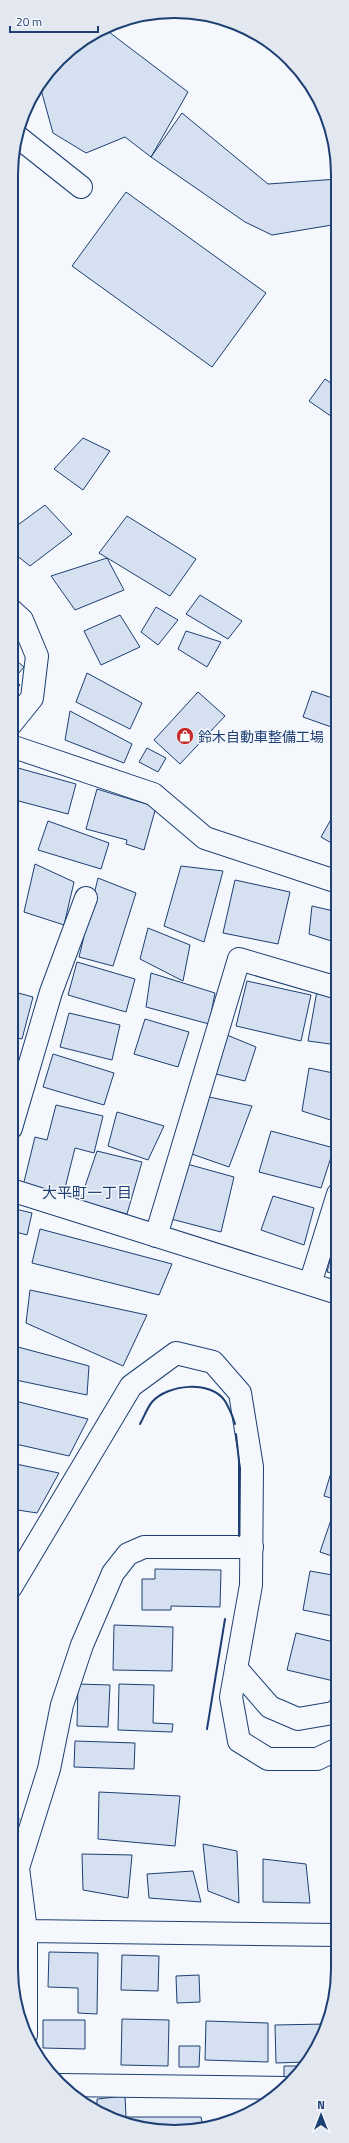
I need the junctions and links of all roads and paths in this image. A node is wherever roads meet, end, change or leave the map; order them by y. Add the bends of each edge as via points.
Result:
1 (22, 141) edge
2 (81, 187) dead end
3 (18, 616) edge
4 (18, 715) edge
5 (18, 748) edge
6 (331, 880) edge
7 (86, 898) dead end
8 (331, 986) edge
9 (18, 1104) edge
10 (18, 1192) edge
11 (331, 1216) edge
12 (156, 1236) junction
13 (310, 1284) junction
14 (331, 1291) edge
15 (252, 1547) junction
16 (18, 1575) edge
17 (236, 1668) junction
18 (331, 1713) edge
19 (331, 1752) edge
20 (26, 1930) junction
21 (331, 1936) edge
22 (26, 2019) edge
23 (69, 2084) edge
24 (276, 2088) edge

1 - 2 street
3 - 4 street via 22,620 37,656 32,698
5 - 6 street via 153,794 205,838
7 - 9 street via 51,992
8 - 12 street via 239,959
10 - 12 street
11 - 13 street
12 - 13 street
13 - 14 street
15 - 16 street via 252,1467 240,1394 213,1362 176,1353 131,1386
15 - 17 street via 251,1585
15 - 20 street via 144,1547 128,1554 113,1573 82,1645 62,1705 49,1770 18,1868
17 - 18 street via 270,1707 298,1719
17 - 19 street via 231,1697 239,1741 268,1759 317,1759
20 - 21 street
20 - 22 street
23 - 24 street

